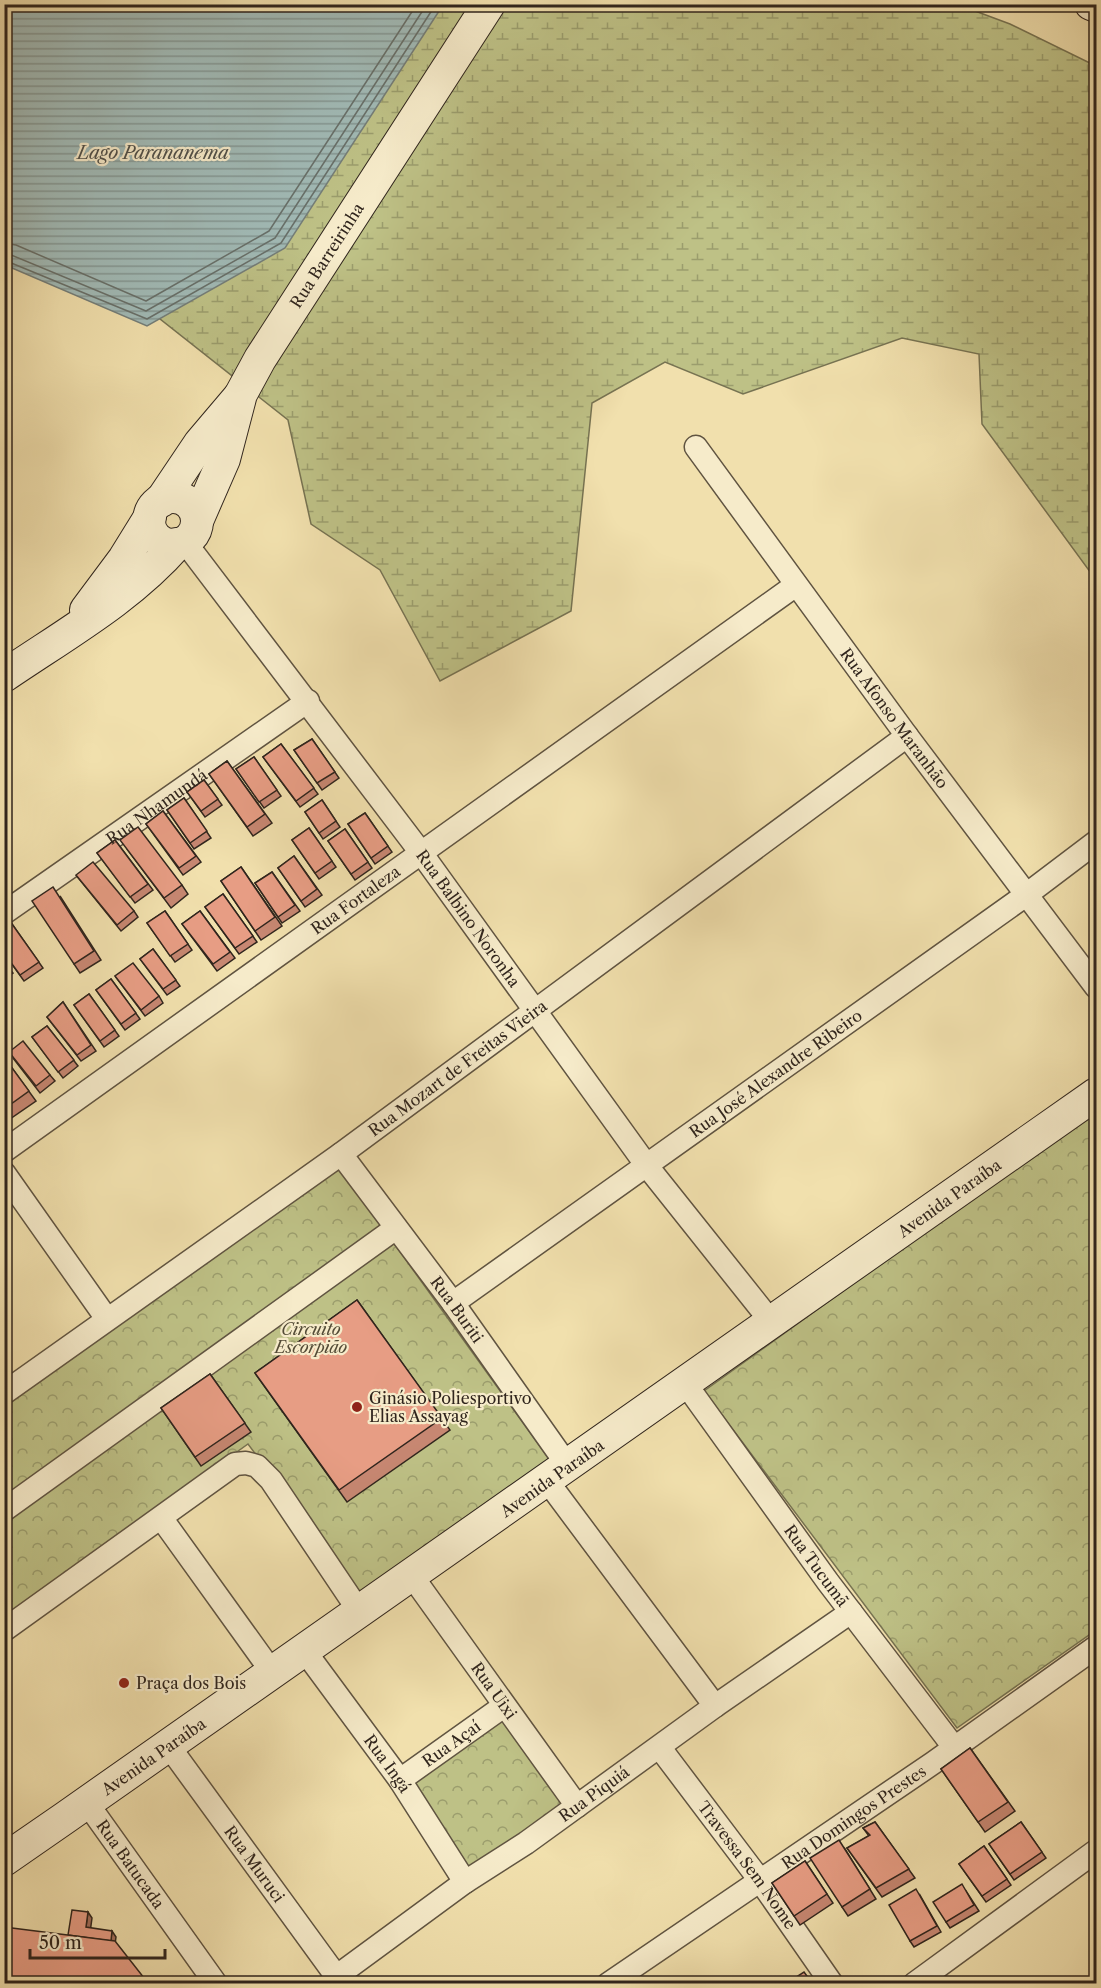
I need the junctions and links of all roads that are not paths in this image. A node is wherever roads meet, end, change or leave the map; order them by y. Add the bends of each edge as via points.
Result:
1 (489, 4) edge
2 (1091, 4) edge
3 (1096, 6) edge
4 (241, 394) junction
5 (696, 447) dead end
6 (155, 509) junction
7 (186, 536) junction
8 (796, 585) junction
9 (70, 631) junction
10 (4, 676) edge
11 (308, 701) junction
12 (907, 736) junction
13 (1096, 842) edge
14 (422, 854) junction
15 (1026, 895) junction
16 (4, 913) edge
17 (1096, 987) edge
18 (536, 1010) junction
19 (1096, 1094) edge
20 (4, 1151) edge
21 (341, 1154) junction
22 (647, 1166) junction
23 (4, 1173) edge
24 (396, 1228) junction
25 (453, 1303) junction
26 (107, 1319) junction
27 (773, 1324) junction
28 (685, 1383) junction
29 (4, 1393) edge
30 (558, 1474) junction
31 (4, 1510) edge
32 (162, 1519) junction
33 (412, 1576) junction
34 (359, 1611) junction
35 (851, 1612) junction
36 (4, 1630) edge
37 (1096, 1647) edge
38 (304, 1650) junction
39 (272, 1672) junction
40 (504, 1706) junction
41 (715, 1706) junction
42 (168, 1745) junction
43 (953, 1746) junction
44 (660, 1748) junction
45 (400, 1780) junction
46 (87, 1803) junction
47 (577, 1806) junction
48 (1096, 1851) edge
49 (4, 1860) edge
50 (759, 1879) junction
51 (465, 1882) junction
52 (339, 1980) edge
53 (216, 1983) edge
54 (608, 1983) edge
55 (832, 1983) edge
56 (914, 1983) edge

1 - 4 street, Rua Barreirinha
2 - 3 street
4 - 6 street, Rua Barreirinha via 204,437
4 - 7 street, Rua Barreirinha via 224,459
5 - 8 street, Rua Afonso Maranhão
6 - 7 street via 153,534 168,544
6 - 7 street via 180,498 195,511
6 - 9 street, Rua Barreirinha via 124,559
7 - 9 street, Rua Barreirinha via 143,579
7 - 11 street, Rua Balbino Noronha
8 - 12 street, Rua Afonso Maranhão
8 - 14 street, Rua Fortaleza
9 - 10 street, Rua Barreirinha
11 - 14 street, Rua Balbino Noronha
11 - 16 street, Rua Nhamundá
12 - 15 street, Rua Afonso Maranhão
12 - 18 street, Rua Mozart de Freitas Vieira
13 - 15 street, Rua José Alexandre Ribeiro
14 - 18 street, Rua Balbino Noronha
14 - 20 street, Rua Fortaleza
15 - 17 street, Rua Afonso Maranhão
15 - 22 street, Rua José Alexandre Ribeiro
18 - 21 street, Rua Mozart de Freitas Vieira
18 - 22 street, Rua Balbino Noronha
19 - 27 street, Avenida Paraíba
21 - 24 street, Rua Buriti
21 - 26 street, Rua Mozart de Freitas Vieira
22 - 25 street, Rua José Alexandre Ribeiro
22 - 27 street, Rua Balbino Noronha
23 - 26 street
24 - 25 street, Rua Buriti
24 - 31 street
25 - 30 street, Rua Buriti
26 - 29 street, Rua Mozart de Freitas Vieira
27 - 28 street, Avenida Paraíba
28 - 30 street, Avenida Paraíba
28 - 35 street, Rua Tucumã
30 - 33 street, Avenida Paraíba
30 - 41 street, Rua Buriti
32 - 34 street via 235,1464 257,1466 283,1497
32 - 36 street
32 - 39 street
33 - 34 street, Avenida Paraíba
33 - 40 street, Rua Uixi
34 - 38 street, Avenida Paraíba
35 - 41 street, Rua Piquiá
35 - 43 street, Rua Tucumã
37 - 43 street, Rua Domingos Prestes
38 - 39 street, Avenida Paraíba
38 - 45 street, Rua Ingá
39 - 42 street, Avenida Paraíba
40 - 45 street, Rua Açaí
40 - 47 street, Rua Uixi
41 - 44 street, Rua Piquiá
42 - 46 street, Avenida Paraíba
42 - 52 street, Rua Muruci
43 - 50 street, Rua Domingos Prestes
44 - 47 street, Rua Piquiá
44 - 50 street, Travessa Sem Nome
45 - 51 street, Rua Ingá
46 - 49 street, Avenida Paraíba
46 - 53 street, Rua Batucada
47 - 51 street, Rua Piquiá
48 - 56 street
50 - 54 street, Rua Domingos Prestes
50 - 55 street, Travessa Sem Nome
51 - 52 street, Rua Piquiá

